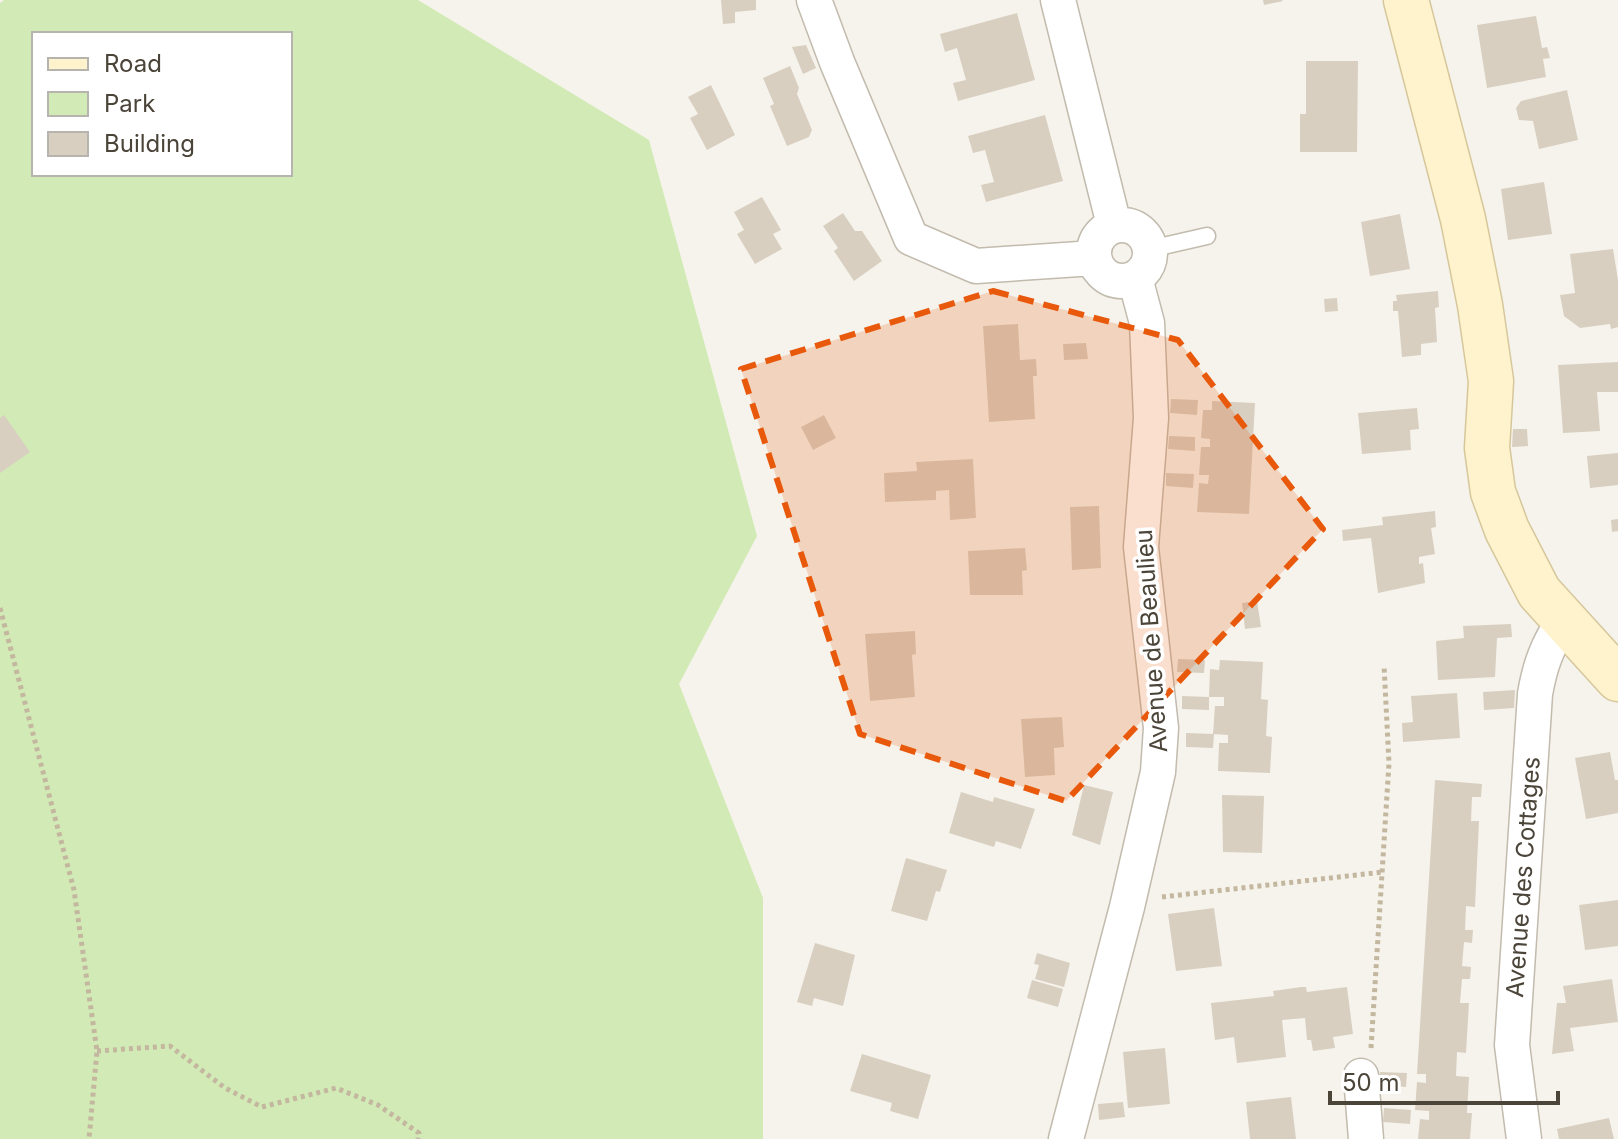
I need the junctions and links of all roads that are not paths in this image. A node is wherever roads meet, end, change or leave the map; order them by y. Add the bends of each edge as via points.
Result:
1 (814, 0) edge
2 (1058, 0) edge
3 (1406, 0) edge
4 (1114, 225) junction
5 (1207, 236) dead end
6 (1094, 258) junction
7 (1143, 263) junction
8 (1564, 621) junction
9 (1618, 679) edge
10 (1361, 1076) road end
11 (1066, 1139) edge
12 (1366, 1139) edge
13 (1524, 1139) edge

1 - 6 street via 911,238 976,266
2 - 4 street
3 - 8 main road via 1480,305 1491,381 1487,448 1493,492 1539,592
4 - 6 street via 1099,236
4 - 7 street via 1141,231
5 - 7 lane
6 - 7 street via 1098,269 1114,281
7 - 11 street, Avenue de Beaulieu via 1151,418 1141,547 1161,728 1158,772
8 - 9 main road
8 - 13 street, Avenue des Cottages via 1540,666 1535,694 1512,1045
10 - 12 street

